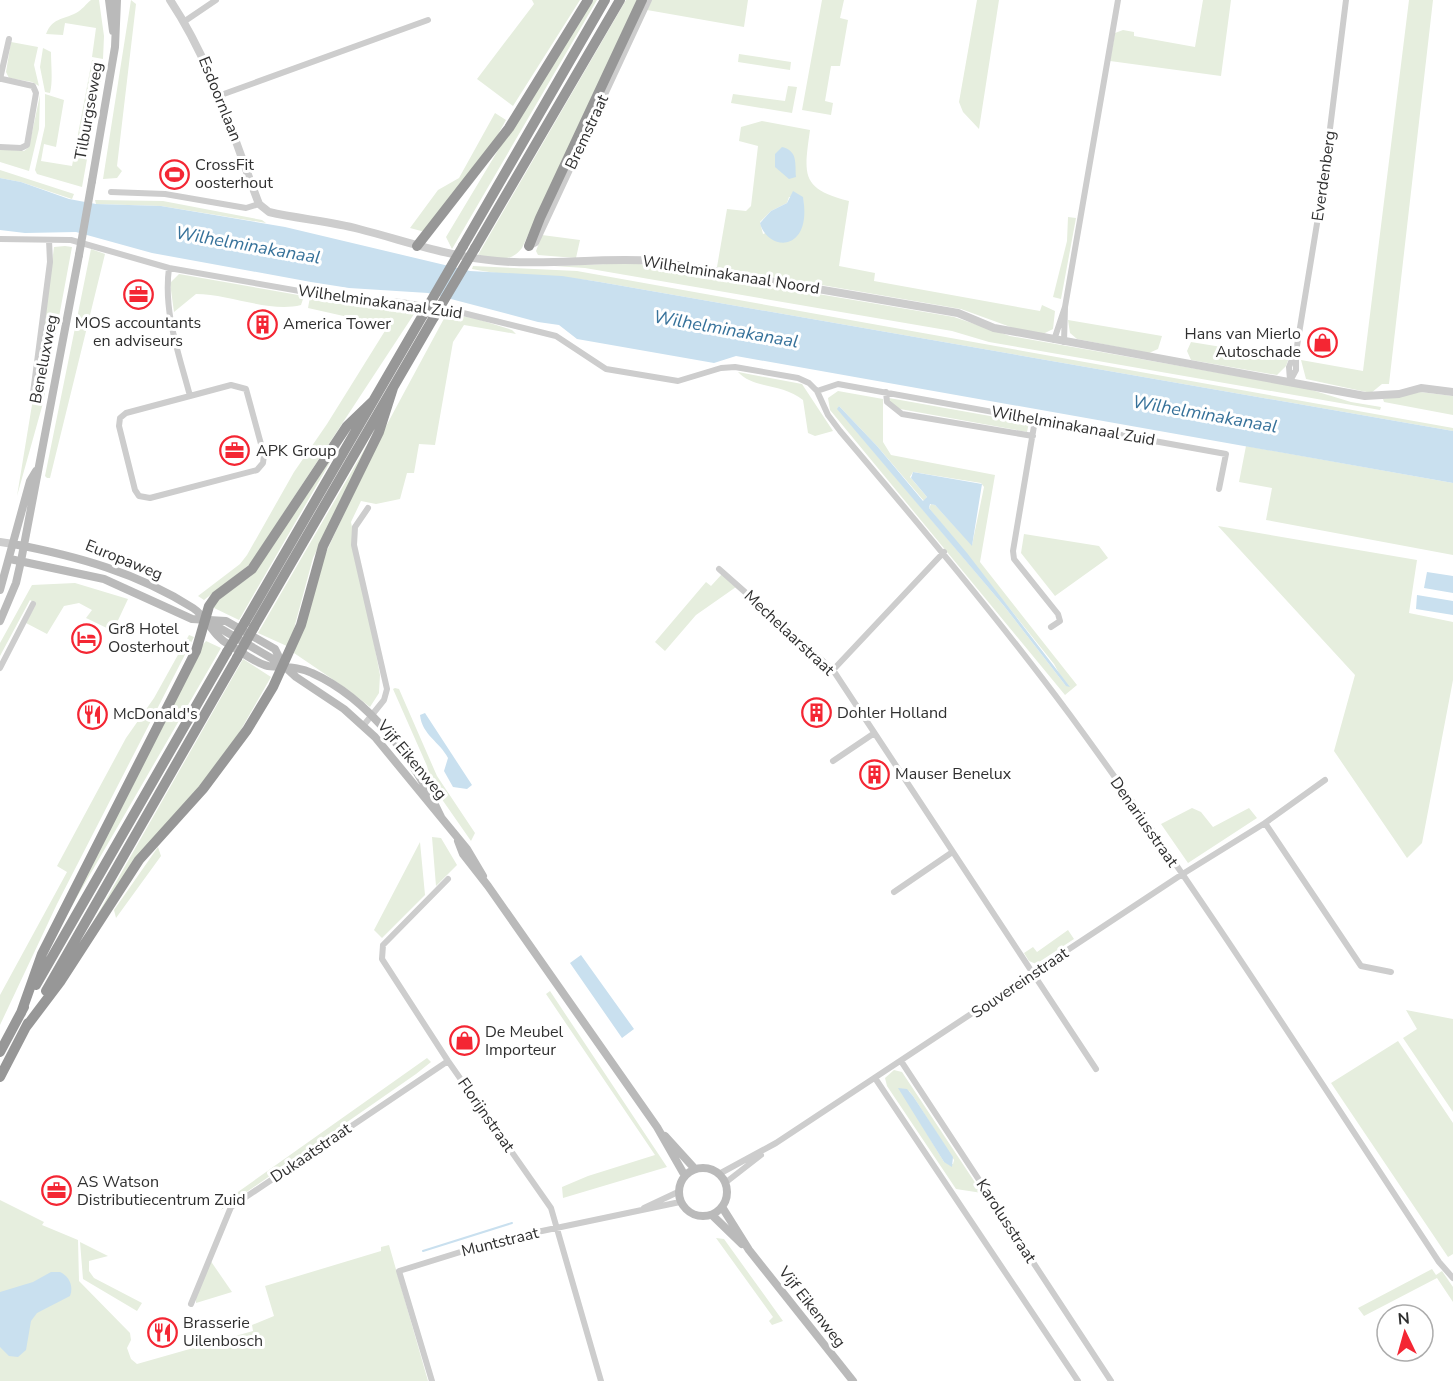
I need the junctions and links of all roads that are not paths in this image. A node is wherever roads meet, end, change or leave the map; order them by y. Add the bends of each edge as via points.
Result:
1 (109, 0) edge
2 (117, 0) edge
3 (170, 0) edge
4 (216, 0) edge
5 (588, 0) edge
6 (605, 0) edge
7 (620, 0) edge
8 (642, 0) edge
9 (649, 0) edge
10 (1118, 0) edge
11 (1346, 0) edge
12 (428, 20) dead end
13 (185, 21) junction
14 (9, 39) dead end
15 (115, 47) junction
16 (1, 79) edge
17 (221, 95) junction
18 (0, 147) edge
19 (111, 192) dead end
20 (259, 204) junction
21 (0, 239) edge
22 (48, 240) junction
23 (417, 246) junction
24 (529, 246) junction
25 (79, 255) joint
26 (530, 262) junction
27 (169, 268) junction
28 (1065, 307) junction
29 (428, 316) junction
30 (1054, 340) junction
31 (1064, 342) junction
32 (1290, 381) junction
33 (393, 388) junction
34 (817, 392) junction
35 (886, 392) junction
36 (1453, 392) edge
37 (190, 396) junction
38 (373, 400) junction
39 (32, 401) dead end
40 (1035, 420) junction
41 (1033, 436) junction
42 (38, 468) junction
43 (1219, 489) dead end
44 (368, 508) dead end
45 (0, 542) edge
46 (13, 544) junction
47 (24, 546) junction
48 (944, 552) junction
49 (0, 558) edge
50 (10, 559) junction
51 (21, 561) junction
52 (719, 569) dead end
53 (0, 590) edge
54 (33, 604) dead end
55 (206, 620) junction
56 (0, 621) edge
57 (250, 625) junction
58 (1051, 627) dead end
59 (232, 655) junction
60 (283, 665) junction
61 (0, 668) edge
62 (832, 670) junction
63 (371, 716) junction
64 (363, 726) junction
65 (873, 734) junction
66 (833, 761) dead end
67 (1325, 780) dead end
68 (441, 817) junction
69 (1264, 823) junction
70 (951, 853) junction
71 (1181, 875) junction
72 (448, 879) dead end
73 (894, 892) dead end
74 (1391, 972) dead end
75 (1033, 974) junction
76 (21, 1013) junction
77 (26, 1027) junction
78 (0, 1052) edge
79 (448, 1061) junction
80 (901, 1061) junction
81 (1096, 1069) dead end
82 (0, 1077) edge
83 (875, 1078) junction
84 (657, 1127) junction
85 (776, 1143) junction
86 (695, 1169) junction
87 (719, 1174) junction
88 (685, 1176) junction
89 (725, 1183) junction
90 (678, 1192) junction
91 (680, 1202) junction
92 (722, 1207) junction
93 (643, 1208) junction
94 (712, 1215) junction
95 (558, 1227) junction
96 (748, 1250) junction
97 (1451, 1269) edge
98 (1453, 1278) edge
99 (191, 1304) dead end
100 (432, 1381) edge
101 (601, 1381) edge
102 (853, 1381) edge
103 (1078, 1381) edge
104 (1112, 1381) edge

1 - 15 main road, Tilburgseweg
2 - 15 main road, Tilburgseweg
3 - 13 street, Esdoornlaan
4 - 13 street
5 - 23 highway via 509,128
6 - 29 highway, bridge via 463,246
7 - 29 highway, bridge via 475,248
8 - 24 highway
9 - 24 street, Bremstraat via 536,243
10 - 28 street
11 - 32 street, Everdenberg via 1322,193 1296,352 1289,367
12 - 17 street
13 - 17 street, Esdoornlaan
14 - 16 street
15 - 25 main road, Tilburgseweg, bridge
16 - 18 street via 29,85 35,88 36,95 28,142 21,148
17 - 20 street, Esdoornlaan
19 - 20 street, Wilhelminakanaal Noord via 165,194 246,208
20 - 23 street, Wilhelminakanaal Noord via 269,212 344,225
21 - 22 street, Wilhelminakanaal Zuid
22 - 27 street, Wilhelminakanaal Zuid via 91,245
22 - 39 street via 50,262
23 - 26 street, Wilhelminakanaal Noord via 478,259
24 - 26 street
25 - 42 main road, Beneluxweg
26 - 30 street, Wilhelminakanaal Noord via 654,261 958,314 994,328
27 - 34 street, Wilhelminakanaal Zuid via 318,295 455,311 556,336 606,369 678,381 735,367 803,380
27 - 37 street via 168,308
28 - 30 street
28 - 31 street
29 - 33 highway
29 - 38 highway
30 - 31 street, Wilhelminakanaal Noord
31 - 32 street, Wilhelminakanaal Noord
32 - 36 street, Wilhelminakanaal Noord via 1365,396 1421,388
33 - 57 highway
33 - 60 highway via 379,432 323,546 301,626
34 - 35 street, Wilhelminakanaal Zuid via 838,384
34 - 48 street, Denariusstraat via 840,431
35 - 40 street, Wilhelminakanaal Zuid
35 - 41 street, Wilhelminakanaal Zuid via 887,402 902,414
37 - 37 street via 231,385 246,389 263,463 257,470 150,498 139,496 120,418 126,412
38 - 55 highway via 347,426 252,569 208,606
38 - 57 highway
40 - 41 street
40 - 43 street, Wilhelminakanaal Zuid via 1226,454
41 - 58 street via 1013,551 1014,559 1058,614 1059,621
42 - 46 main road, Beneluxweg via 30,481
42 - 47 main road, Beneluxweg
44 - 63 street via 355,527 354,546 387,689 384,700
45 - 46 street
46 - 47 main road, Europaweg
46 - 50 main road, Beneluxweg
47 - 51 main road, Beneluxweg
47 - 55 main road, Europaweg via 78,557 117,571 195,609
48 - 62 street
48 - 71 street, Denariusstraat via 1070,716
49 - 50 street
50 - 51 main road, Europaweg
50 - 53 main road, Beneluxweg
51 - 55 main road, Europaweg via 104,579 192,619
51 - 56 main road, Beneluxweg
52 - 62 street, Mechelaarstraat
54 - 61 street
55 - 60 main road, Europaweg via 222,641 267,666
55 - 60 main road, Europaweg via 226,621 261,640 275,649
55 - 76 highway via 196,651 42,954
57 - 59 highway, bridge
59 - 76 highway
59 - 77 highway
60 - 63 main road, Vijf Eikenweg via 311,672 332,684
60 - 64 main road, Vijf Eikenweg
60 - 77 highway via 247,730 203,789 139,860
62 - 65 street, Mechelaarstraat
63 - 64 street
63 - 68 main road, Vijf Eikenweg via 397,745
64 - 68 main road, Vijf Eikenweg
65 - 66 street
65 - 70 street, Mechelaarstraat
67 - 69 street, Souvereinstraat
68 - 84 main road, Vijf Eikenweg via 467,849 488,886
69 - 71 street, Souvereinstraat
69 - 74 street via 1361,966
70 - 73 street
70 - 75 street, Mechelaarstraat
71 - 75 street, Souvereinstraat
71 - 97 street, Denariusstraat via 1432,1252
72 - 79 street, Florijnstraat via 381,952
75 - 80 street, Souvereinstraat
75 - 81 street, Mechelaarstraat
76 - 78 highway
77 - 82 highway
79 - 95 street, Florijnstraat via 551,1208
79 - 99 street, Dukaatstraat via 231,1207
80 - 83 street, Souvereinstraat
80 - 104 street, Karolusstraat
83 - 85 street, Souvereinstraat
83 - 103 street, Karolusstraat
84 - 86 main road, Vijf Eikenweg
84 - 88 main road, Vijf Eikenweg
85 - 87 street, Souvereinstraat
85 - 89 street, Souvereinstraat
86 - 87 main road via 708,1168
86 - 88 main road
87 - 89 main road
88 - 90 main road
89 - 92 main road via 727,1195
90 - 91 main road
90 - 93 street
91 - 93 street
91 - 94 main road via 693,1215
92 - 94 main road
92 - 96 main road, Vijf Eikenweg
93 - 95 street
94 - 96 main road, Vijf Eikenweg
95 - 100 street, Muntstraat via 399,1270
95 - 101 street, Muntstraat
96 - 102 main road, Vijf Eikenweg
97 - 98 street, Denariusstraat

